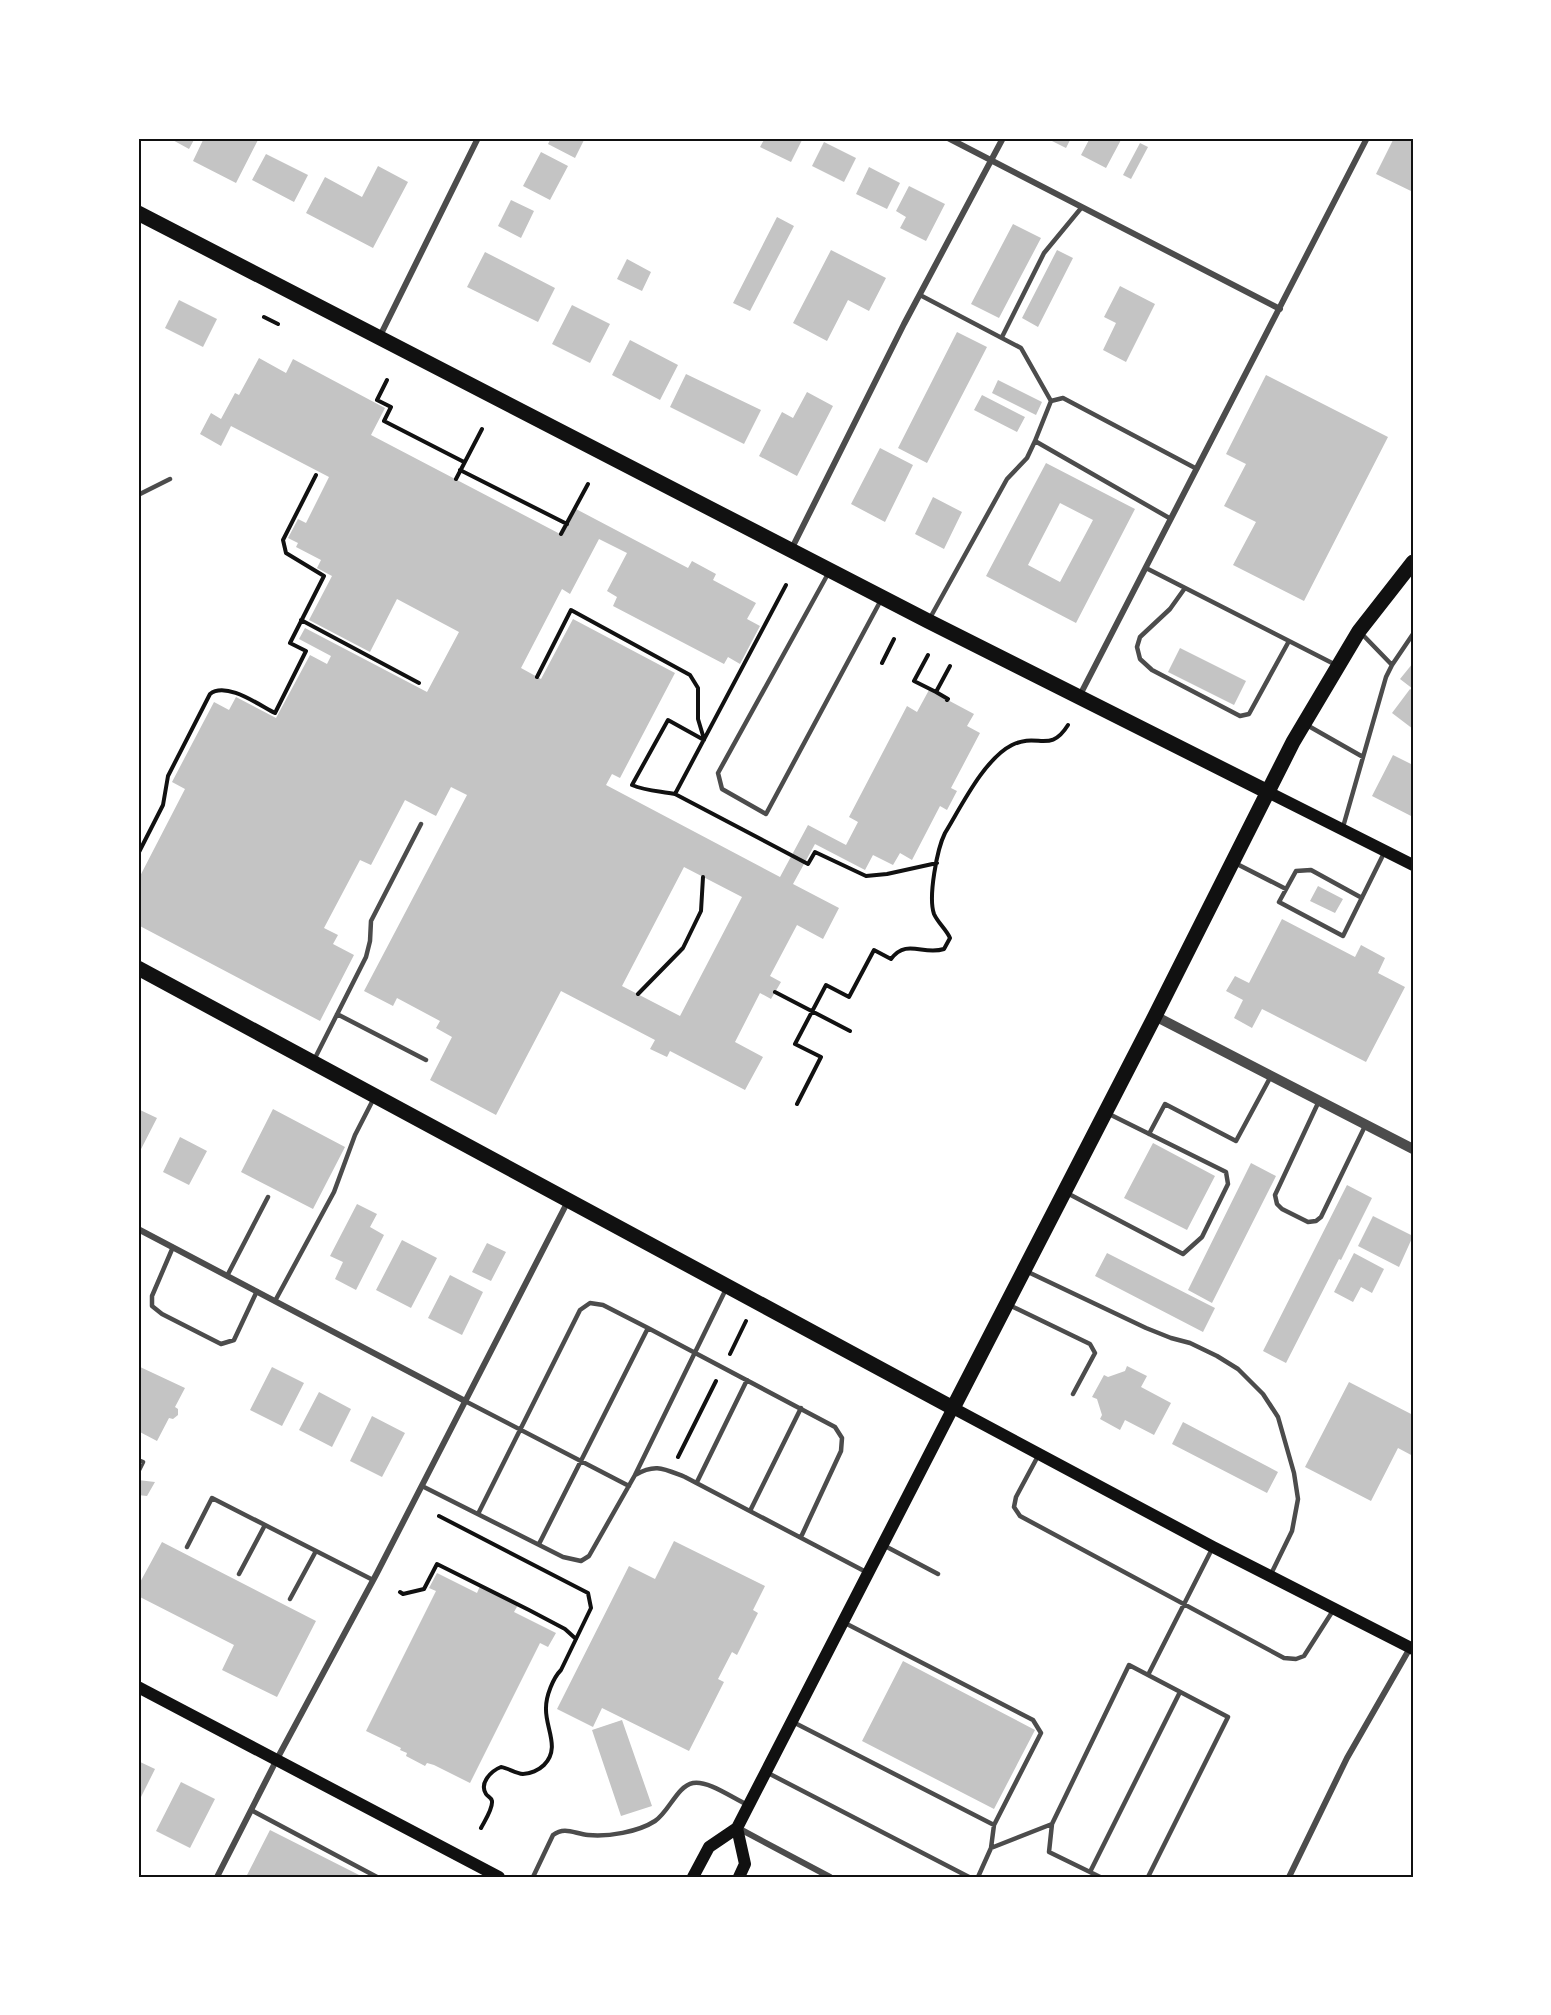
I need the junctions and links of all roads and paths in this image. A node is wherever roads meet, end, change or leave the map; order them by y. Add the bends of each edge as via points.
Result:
1 (478, 138) edge
2 (948, 138) edge
3 (1003, 138) edge
4 (1367, 138) edge
5 (992, 161) junction
6 (1082, 207) junction
7 (138, 213) edge
8 (920, 295) junction
9 (1280, 309) junction
10 (264, 317) dead end
11 (278, 324) dead end
12 (380, 337) junction
13 (1002, 337) junction
14 (387, 380) dead end
15 (1051, 402) junction
16 (482, 429) dead end
17 (1035, 441) junction
18 (464, 462) junction
19 (460, 470) junction
20 (1197, 470) junction
21 (316, 475) dead end
22 (170, 479) dead end
23 (456, 479) dead end
24 (588, 484) dead end
25 (138, 495) edge
26 (1171, 519) junction
27 (567, 524) junction
28 (561, 534) dead end
29 (791, 550) junction
30 (1413, 562) edge
31 (1146, 568) junction
32 (830, 570) junction
33 (1185, 588) junction
34 (883, 597) junction
35 (301, 620) junction
36 (928, 621) junction
37 (1359, 631) junction
38 (1413, 634) edge
39 (894, 639) dead end
40 (1288, 641) junction
41 (928, 655) dead end
42 (882, 663) dead end
43 (1392, 665) junction
44 (950, 666) dead end
45 (1338, 667) junction
46 (537, 677) dead end
47 (419, 683) dead end
48 (936, 692) junction
49 (1078, 697) junction
50 (947, 700) dead end
51 (1304, 724) junction
52 (1068, 725) dead end
53 (1363, 757) junction
54 (1268, 792) junction
55 (675, 794) dead end
56 (421, 824) dead end
57 (1342, 829) junction
58 (1385, 851) junction
59 (138, 854) edge
60 (1233, 862) junction
61 (1413, 865) edge
62 (704, 877) dead end
63 (1286, 889) junction
64 (1362, 898) junction
65 (141, 972) edge
66 (775, 992) dead end
67 (638, 994) dead end
68 (812, 1012) junction
69 (337, 1014) junction
70 (1155, 1016) junction
71 (850, 1031) dead end
72 (426, 1060) dead end
73 (312, 1062) junction
74 (1270, 1076) junction
75 (376, 1096) junction
76 (1319, 1100) junction
77 (797, 1104) dead end
78 (1105, 1112) junction
79 (1366, 1124) junction
80 (1149, 1134) junction
81 (1413, 1149) edge
82 (1064, 1192) junction
83 (268, 1197) dead end
84 (569, 1201) junction
85 (138, 1229) edge
86 (173, 1247) junction
87 (1024, 1270) junction
88 (227, 1276) junction
89 (728, 1286) junction
90 (257, 1291) junction
91 (275, 1301) junction
92 (1007, 1304) junction
93 (746, 1321) dead end
94 (648, 1328) junction
95 (695, 1352) junction
96 (730, 1354) dead end
97 (747, 1380) junction
98 (716, 1381) dead end
99 (1073, 1394) dead end
100 (465, 1401) junction
101 (801, 1408) junction
102 (953, 1408) junction
103 (521, 1430) junction
104 (1039, 1455) junction
105 (678, 1457) dead end
106 (138, 1460) edge
107 (580, 1460) junction
108 (138, 1472) edge
109 (634, 1475) junction
110 (697, 1482) junction
111 (422, 1486) junction
112 (628, 1486) junction
113 (750, 1511) junction
114 (478, 1514) junction
115 (439, 1516) dead end
116 (265, 1525) junction
117 (801, 1537) junction
118 (539, 1544) junction
119 (882, 1545) junction
120 (187, 1547) dead end
121 (1213, 1547) junction
122 (316, 1551) junction
123 (868, 1573) junction
124 (239, 1574) dead end
125 (938, 1574) dead end
126 (1270, 1576) junction
127 (373, 1580) junction
128 (400, 1592) dead end
129 (290, 1599) dead end
130 (1184, 1603) junction
131 (1334, 1609) junction
132 (843, 1622) junction
133 (576, 1639) junction
134 (1412, 1648) edge
135 (1148, 1675) junction
136 (138, 1687) edge
137 (1180, 1692) junction
138 (792, 1721) junction
139 (277, 1759) junction
140 (765, 1772) junction
141 (748, 1806) junction
142 (251, 1810) junction
143 (994, 1824) junction
144 (1052, 1824) junction
145 (481, 1828) dead end
146 (737, 1828) junction
147 (992, 1848) junction
148 (1090, 1872) junction
149 (492, 1876) edge
150 (217, 1877) edge
151 (377, 1877) edge
152 (533, 1877) edge
153 (693, 1877) edge
154 (738, 1877) edge
155 (830, 1877) edge
156 (969, 1877) edge
157 (978, 1877) edge
158 (1100, 1877) edge
159 (1148, 1877) edge
160 (1289, 1877) edge

1 - 12 street
2 - 5 street
3 - 5 street
4 - 9 street
5 - 6 street
5 - 8 street
6 - 9 street
6 - 13 lane via 1044,253
7 - 12 main road
8 - 13 lane
8 - 29 street
9 - 20 street
10 - 11 path
12 - 29 main road
13 - 15 lane via 1021,348
14 - 18 path via 377,400 391,407 384,421
15 - 17 lane
15 - 20 lane via 1063,398
16 - 18 path
17 - 26 lane
17 - 36 lane via 1027,458 1007,479
18 - 19 path
19 - 23 path
19 - 27 path
20 - 26 street
21 - 35 path via 283,540 286,554 324,576
22 - 25 lane
24 - 27 path
26 - 31 street
27 - 28 path
29 - 32 main road
30 - 37 main road
31 - 33 lane
31 - 49 street
32 - 34 main road
32 - 34 lane via 718,773 722,789 766,814
33 - 40 lane
33 - 40 lane via 1140,638 1137,647 1140,659 1152,670 1201,696 1240,716 1249,714
34 - 36 main road
35 - 47 path
35 - 59 path via 290,642 306,651 275,713 237,693 216,689 210,694 168,776 163,805
36 - 49 main road
37 - 43 lane
37 - 45 main road
38 - 43 lane
39 - 42 path
40 - 45 lane
41 - 48 path via 914,681
43 - 53 lane
44 - 48 path
45 - 51 main road
46 - 55 path via 571,610 690,675 698,688 698,719 704,740 668,720 632,785
48 - 50 path
49 - 54 main road
51 - 53 lane
51 - 54 main road
52 - 68 path via 1055,741 1028,741 1001,753 984,772 945,833 939,845 931,896 936,917 950,938 944,949 906,948 891,959 874,950 849,997 826,985
53 - 57 lane
54 - 57 main road
54 - 60 main road
56 - 69 lane via 371,921 366,957
57 - 58 main road
58 - 61 main road
58 - 64 lane
60 - 63 lane
60 - 70 main road
62 - 67 path via 701,911 683,948
63 - 64 lane via 1296,871 1311,870
63 - 64 lane via 1279,902 1343,936
65 - 73 main road
66 - 68 path
68 - 71 path
68 - 77 path via 795,1044 820,1057
69 - 72 lane
69 - 73 lane
70 - 74 street
70 - 78 main road
73 - 75 main road
74 - 76 street
74 - 80 lane via 1236,1141 1165,1104
75 - 84 main road
75 - 91 lane via 355,1135 334,1192
76 - 79 street
76 - 79 lane via 1275,1195 1282,1209 1308,1222 1321,1217
78 - 80 lane
78 - 82 main road
79 - 81 street
80 - 82 lane via 1226,1172 1228,1184 1202,1237 1183,1254
82 - 87 main road
83 - 88 lane
84 - 89 main road
84 - 100 street
85 - 86 street
86 - 88 street
86 - 90 lane via 152,1296 152,1306 162,1314 221,1344 234,1340
87 - 92 main road
87 - 126 lane via 1146,1328 1217,1356 1238,1369 1263,1394 1278,1417 1298,1499 1292,1531
88 - 90 street
89 - 95 lane
89 - 102 main road
90 - 91 street
91 - 100 street
92 - 99 lane via 1090,1344 1095,1353
92 - 102 main road
93 - 96 path
94 - 95 lane
94 - 103 lane via 603,1305 590,1303 580,1310
94 - 107 lane
95 - 97 lane
95 - 109 lane
97 - 101 lane
97 - 110 lane
98 - 105 path
100 - 103 lane
100 - 111 street
101 - 113 lane
101 - 117 lane via 835,1427 842,1438 841,1451
102 - 104 main road
102 - 119 main road
103 - 107 lane
103 - 114 lane
104 - 121 main road
104 - 130 lane via 1016,1497 1014,1507 1020,1516
106 - 108 lane via 143,1462
107 - 112 lane
107 - 118 lane
109 - 110 lane via 660,1467
109 - 112 lane
110 - 113 lane
111 - 114 lane
111 - 127 street
112 - 118 lane via 589,1556 581,1561 563,1557
113 - 117 lane
114 - 118 lane
115 - 133 path via 588,1593 591,1608
116 - 120 lane via 212,1498
116 - 122 lane
116 - 124 lane
117 - 123 lane
119 - 123 main road
119 - 125 lane
121 - 126 main road
121 - 130 lane
122 - 127 lane
122 - 129 lane
123 - 132 main road
126 - 131 main road
127 - 139 street
128 - 133 path via 424,1589 437,1564 564,1629
130 - 131 lane via 1284,1658 1296,1659 1313,1645
130 - 135 lane
131 - 134 main road
132 - 138 main road
132 - 143 lane via 1033,1719 1041,1733
133 - 145 path via 555,1676 546,1702 553,1745 550,1758 541,1768 528,1773 501,1767 491,1772 484,1789 492,1805
134 - 160 street via 1347,1758
135 - 137 lane
135 - 144 lane via 1129,1665
136 - 139 main road
137 - 148 lane
137 - 159 lane via 1228,1717
138 - 140 main road
138 - 143 lane
139 - 142 street
139 - 149 main road
140 - 141 main road
140 - 156 lane
141 - 146 main road
141 - 152 lane via 703,1782 691,1783 656,1821 641,1827 588,1835 559,1831 553,1835
142 - 150 street
142 - 151 lane
143 - 147 lane
144 - 147 lane
144 - 148 lane via 1049,1852
146 - 153 main road via 709,1847
146 - 154 main road via 746,1864
146 - 155 street
147 - 157 lane
148 - 158 lane

